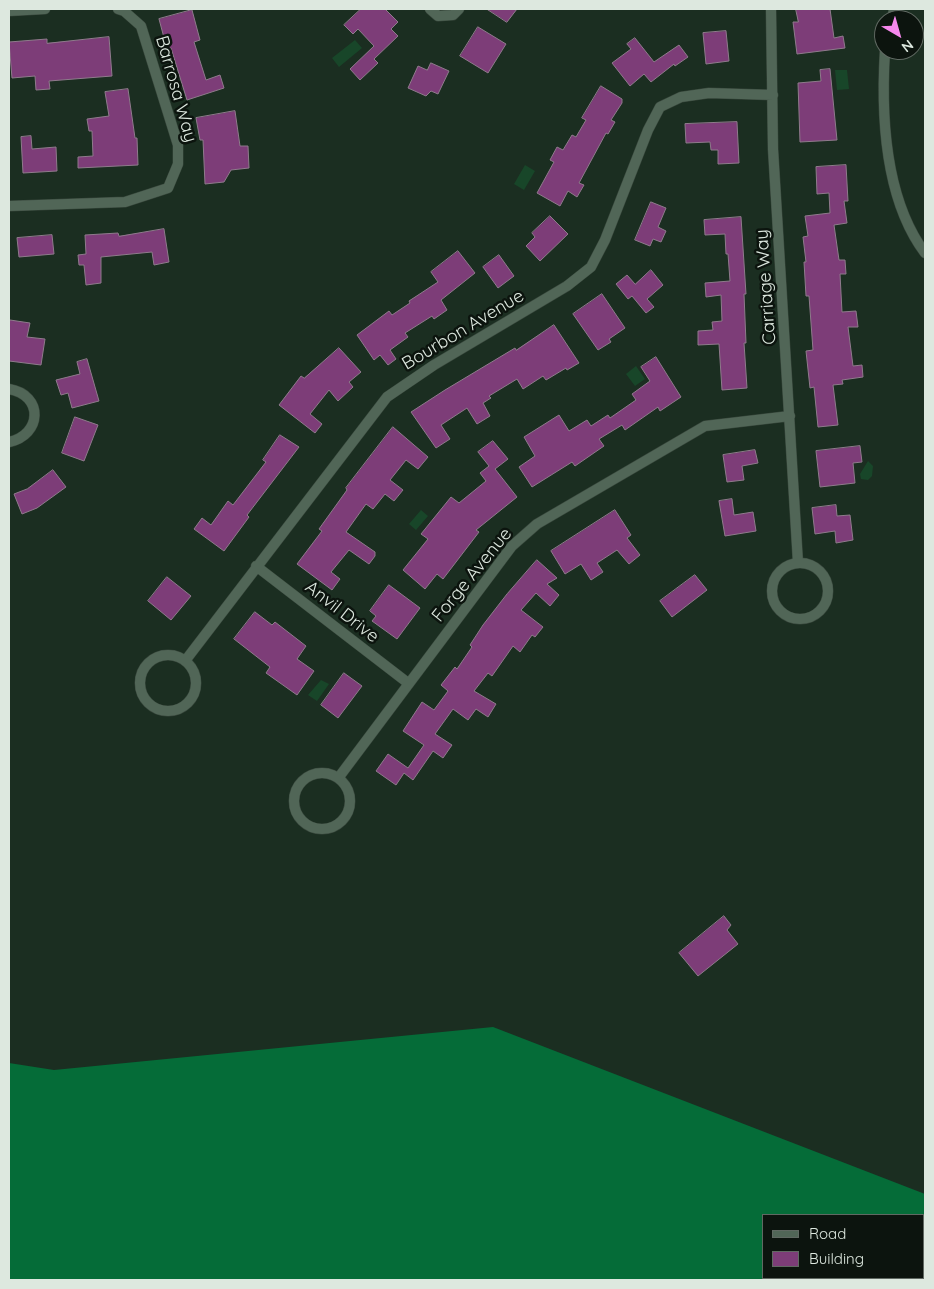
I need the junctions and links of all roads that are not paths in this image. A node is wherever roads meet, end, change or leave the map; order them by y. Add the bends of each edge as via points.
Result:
1 (45, 9) edge
2 (118, 9) edge
3 (430, 9) edge
4 (771, 9) edge
5 (9, 11) edge
6 (456, 12) edge
7 (884, 60) edge
8 (773, 95) junction
9 (9, 206) edge
10 (925, 253) edge
11 (9, 389) edge
12 (790, 416) junction
13 (9, 442) edge
14 (798, 563) junction
15 (256, 566) junction
16 (186, 661) junction
17 (408, 683) junction
18 (338, 777) junction

1 - 5 street
2 - 9 street, Barrosa Way via 141,26 178,145 178,164 168,188 125,202
3 - 6 street via 438,16
4 - 8 street, Carriage Way
7 - 10 street via 882,98 888,162 902,208
8 - 12 street, Carriage Way via 773,149
8 - 15 street, Bourbon Avenue via 709,93 681,97 660,107 591,267 567,286 434,365 387,397
11 - 13 street via 26,396 35,415 27,434
12 - 14 street, Carriage Way
12 - 17 street, Forge Avenue via 705,426 538,524 512,546
14 - 14 street via 779,573 773,582 772,593 774,604 781,612 790,618 801,619 821,610 828,589 818,570
15 - 16 street, Bourbon Avenue
15 - 17 street, Anvil Drive
16 - 16 street via 176,656 165,656 146,667 141,676 141,687 151,706 172,711 182,708 190,700 196,680
17 - 18 street, Forge Avenue
18 - 18 street via 317,772 298,784 294,806 306,824 316,829 327,829 346,817 350,796

